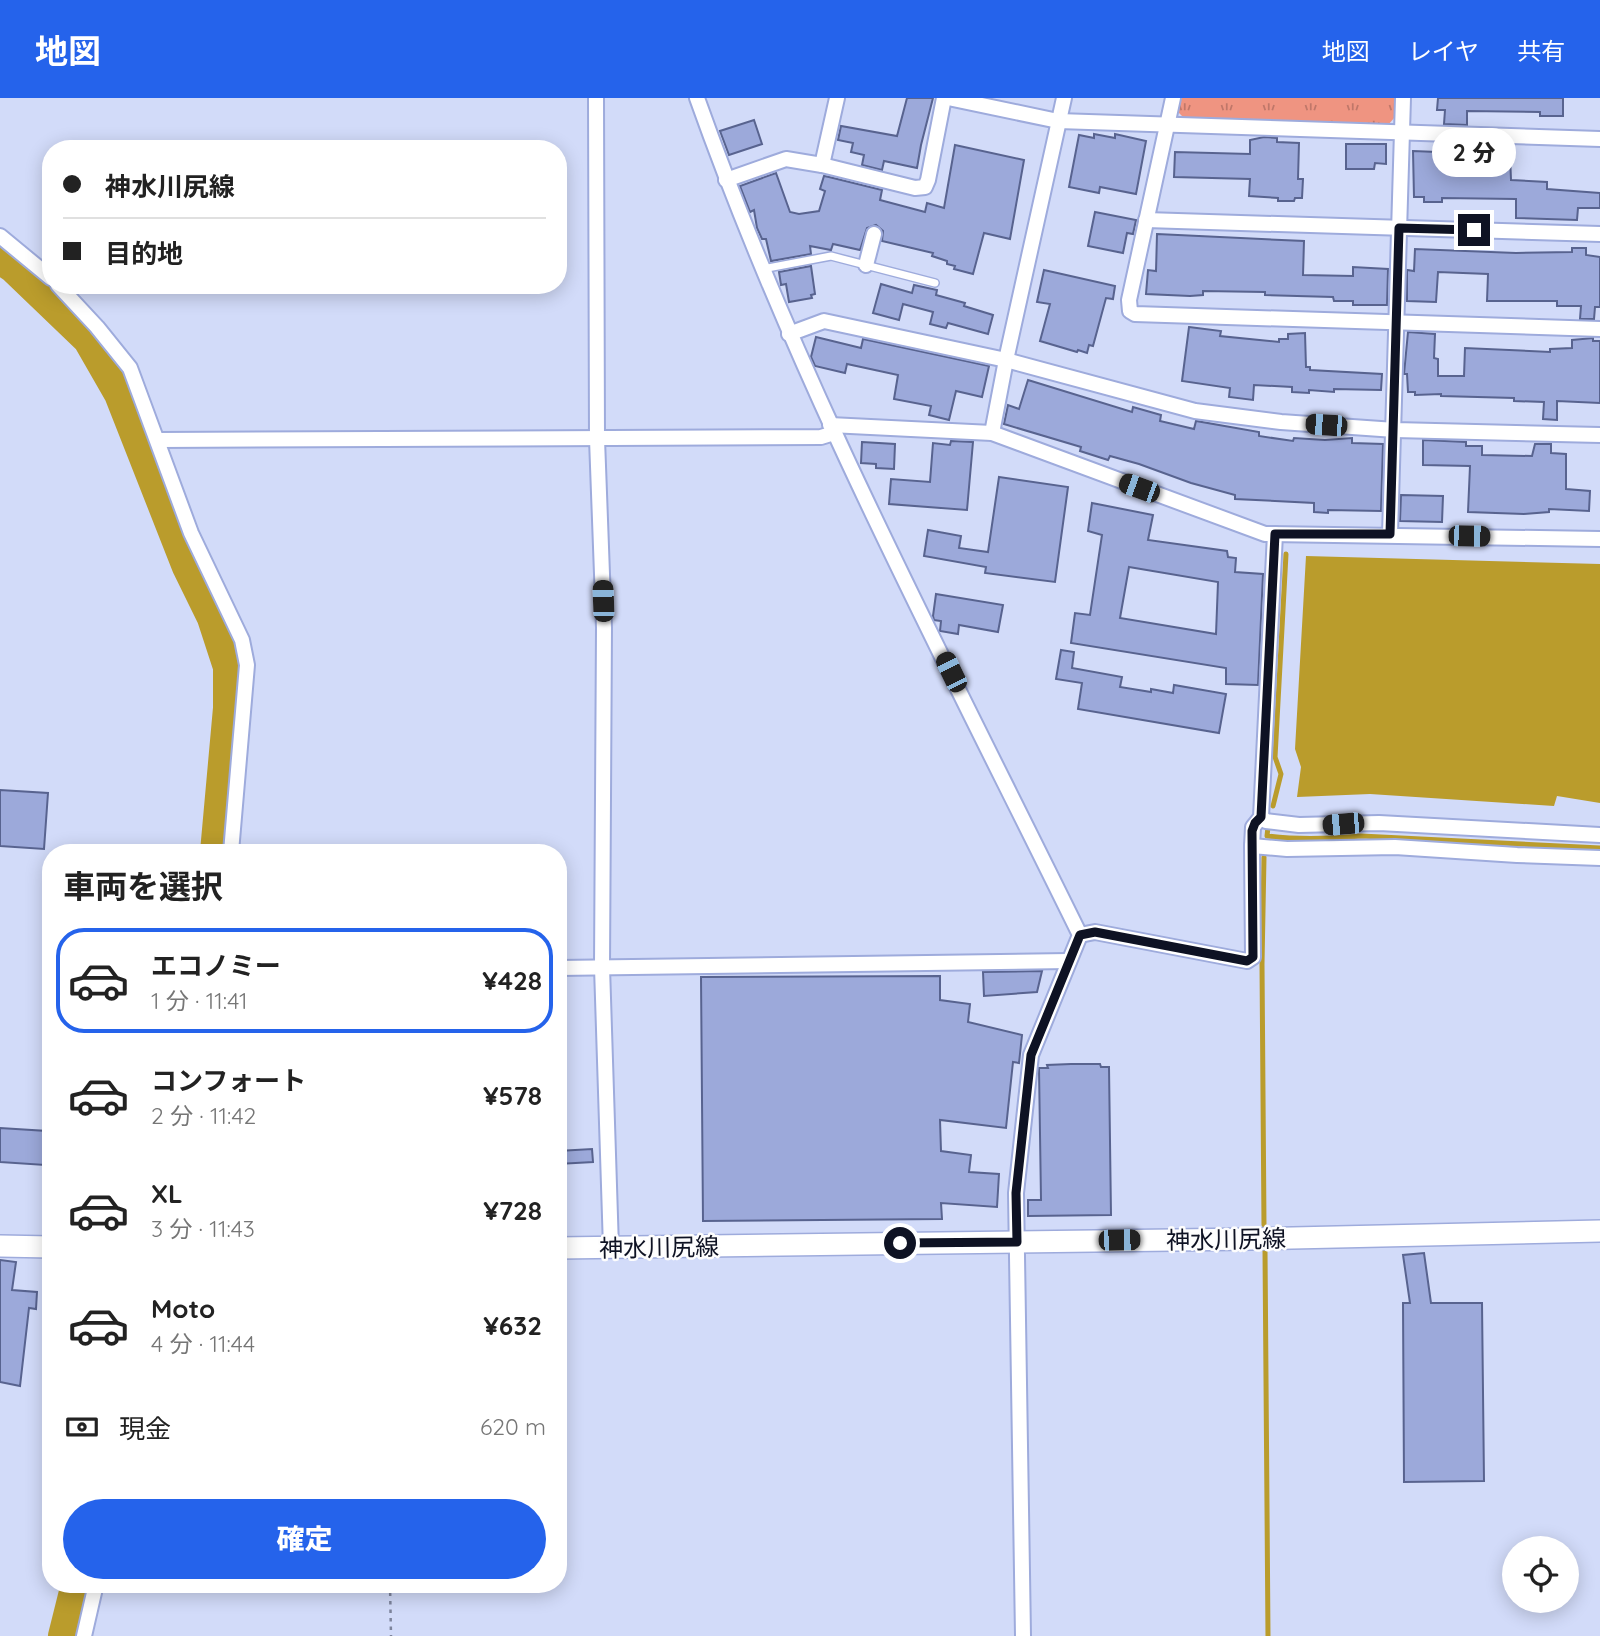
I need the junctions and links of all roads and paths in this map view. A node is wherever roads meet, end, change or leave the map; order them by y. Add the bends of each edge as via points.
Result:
1 (596, 98) edge
2 (697, 98) edge
3 (837, 98) edge
4 (946, 98) edge
5 (1064, 98) edge
6 (1172, 98) edge
7 (1403, 98) edge
8 (1058, 121) junction
9 (1166, 126) junction
10 (1402, 134) junction
11 (1600, 139) edge
12 (822, 165) junction
13 (726, 180) junction
14 (1146, 219) junction
15 (1399, 228) junction
16 (874, 234) dead end
17 (1600, 234) edge
18 (0, 236) edge
19 (866, 265) junction
20 (762, 269) junction
21 (42, 271) edge
22 (935, 283) dead end
23 (66, 294) edge
24 (1396, 323) junction
25 (1600, 328) edge
26 (789, 334) junction
27 (1006, 360) junction
28 (832, 429) junction
29 (1395, 430) junction
30 (992, 433) junction
31 (1600, 435) edge
32 (597, 439) junction
33 (158, 440) junction
34 (1275, 534) junction
35 (1390, 534) junction
36 (1600, 539) edge
37 (1261, 817) junction
38 (1600, 835) edge
39 (231, 844) edge
40 (1252, 846) junction
41 (1600, 858) edge
42 (1080, 935) junction
43 (1069, 961) junction
44 (602, 967) junction
45 (567, 968) edge
46 (1600, 1231) edge
47 (1017, 1242) junction
48 (0, 1246) edge
49 (42, 1247) edge
50 (567, 1248) edge
51 (611, 1248) junction
52 (94, 1593) edge
53 (390, 1593) edge
54 (84, 1636) edge
55 (391, 1636) edge
56 (1023, 1636) edge

1 - 32 street
2 - 13 street
3 - 12 street
4 - 8 street
4 - 12 street via 925,187
5 - 8 street
6 - 9 street
7 - 10 street
8 - 9 street
8 - 27 street
9 - 10 street
9 - 14 street
10 - 11 street
10 - 15 street
12 - 13 street via 786,159
13 - 20 street
14 - 15 street
14 - 24 street via 1129,300 1135,314
15 - 17 street
15 - 24 street
16 - 19 street
18 - 21 street
19 - 20 lane via 831,256
19 - 22 lane
20 - 26 street
23 - 33 street via 130,368
24 - 25 street
24 - 29 street
26 - 27 street via 824,321
26 - 28 street
27 - 29 street via 1195,411
27 - 30 street
28 - 30 street
28 - 32 street via 821,437
28 - 42 street
29 - 31 street
29 - 35 street
30 - 34 street
32 - 33 street
32 - 44 street via 604,628
33 - 39 street via 191,533 242,640 247,665
34 - 35 street
34 - 37 street
35 - 36 street
37 - 38 street via 1300,825 1379,823
37 - 40 street via 1253,827
40 - 41 street via 1365,846
40 - 42 street via 1254,955 1250,960 1095,932
42 - 43 street
43 - 44 street
43 - 47 street via 1031,1055 1016,1193
44 - 45 street
44 - 51 street
46 - 47 main road, 神水川尻線
47 - 51 main road, 神水川尻線
47 - 56 street
48 - 49 main road
50 - 51 main road, 神水川尻線
52 - 54 street
53 - 55 path

